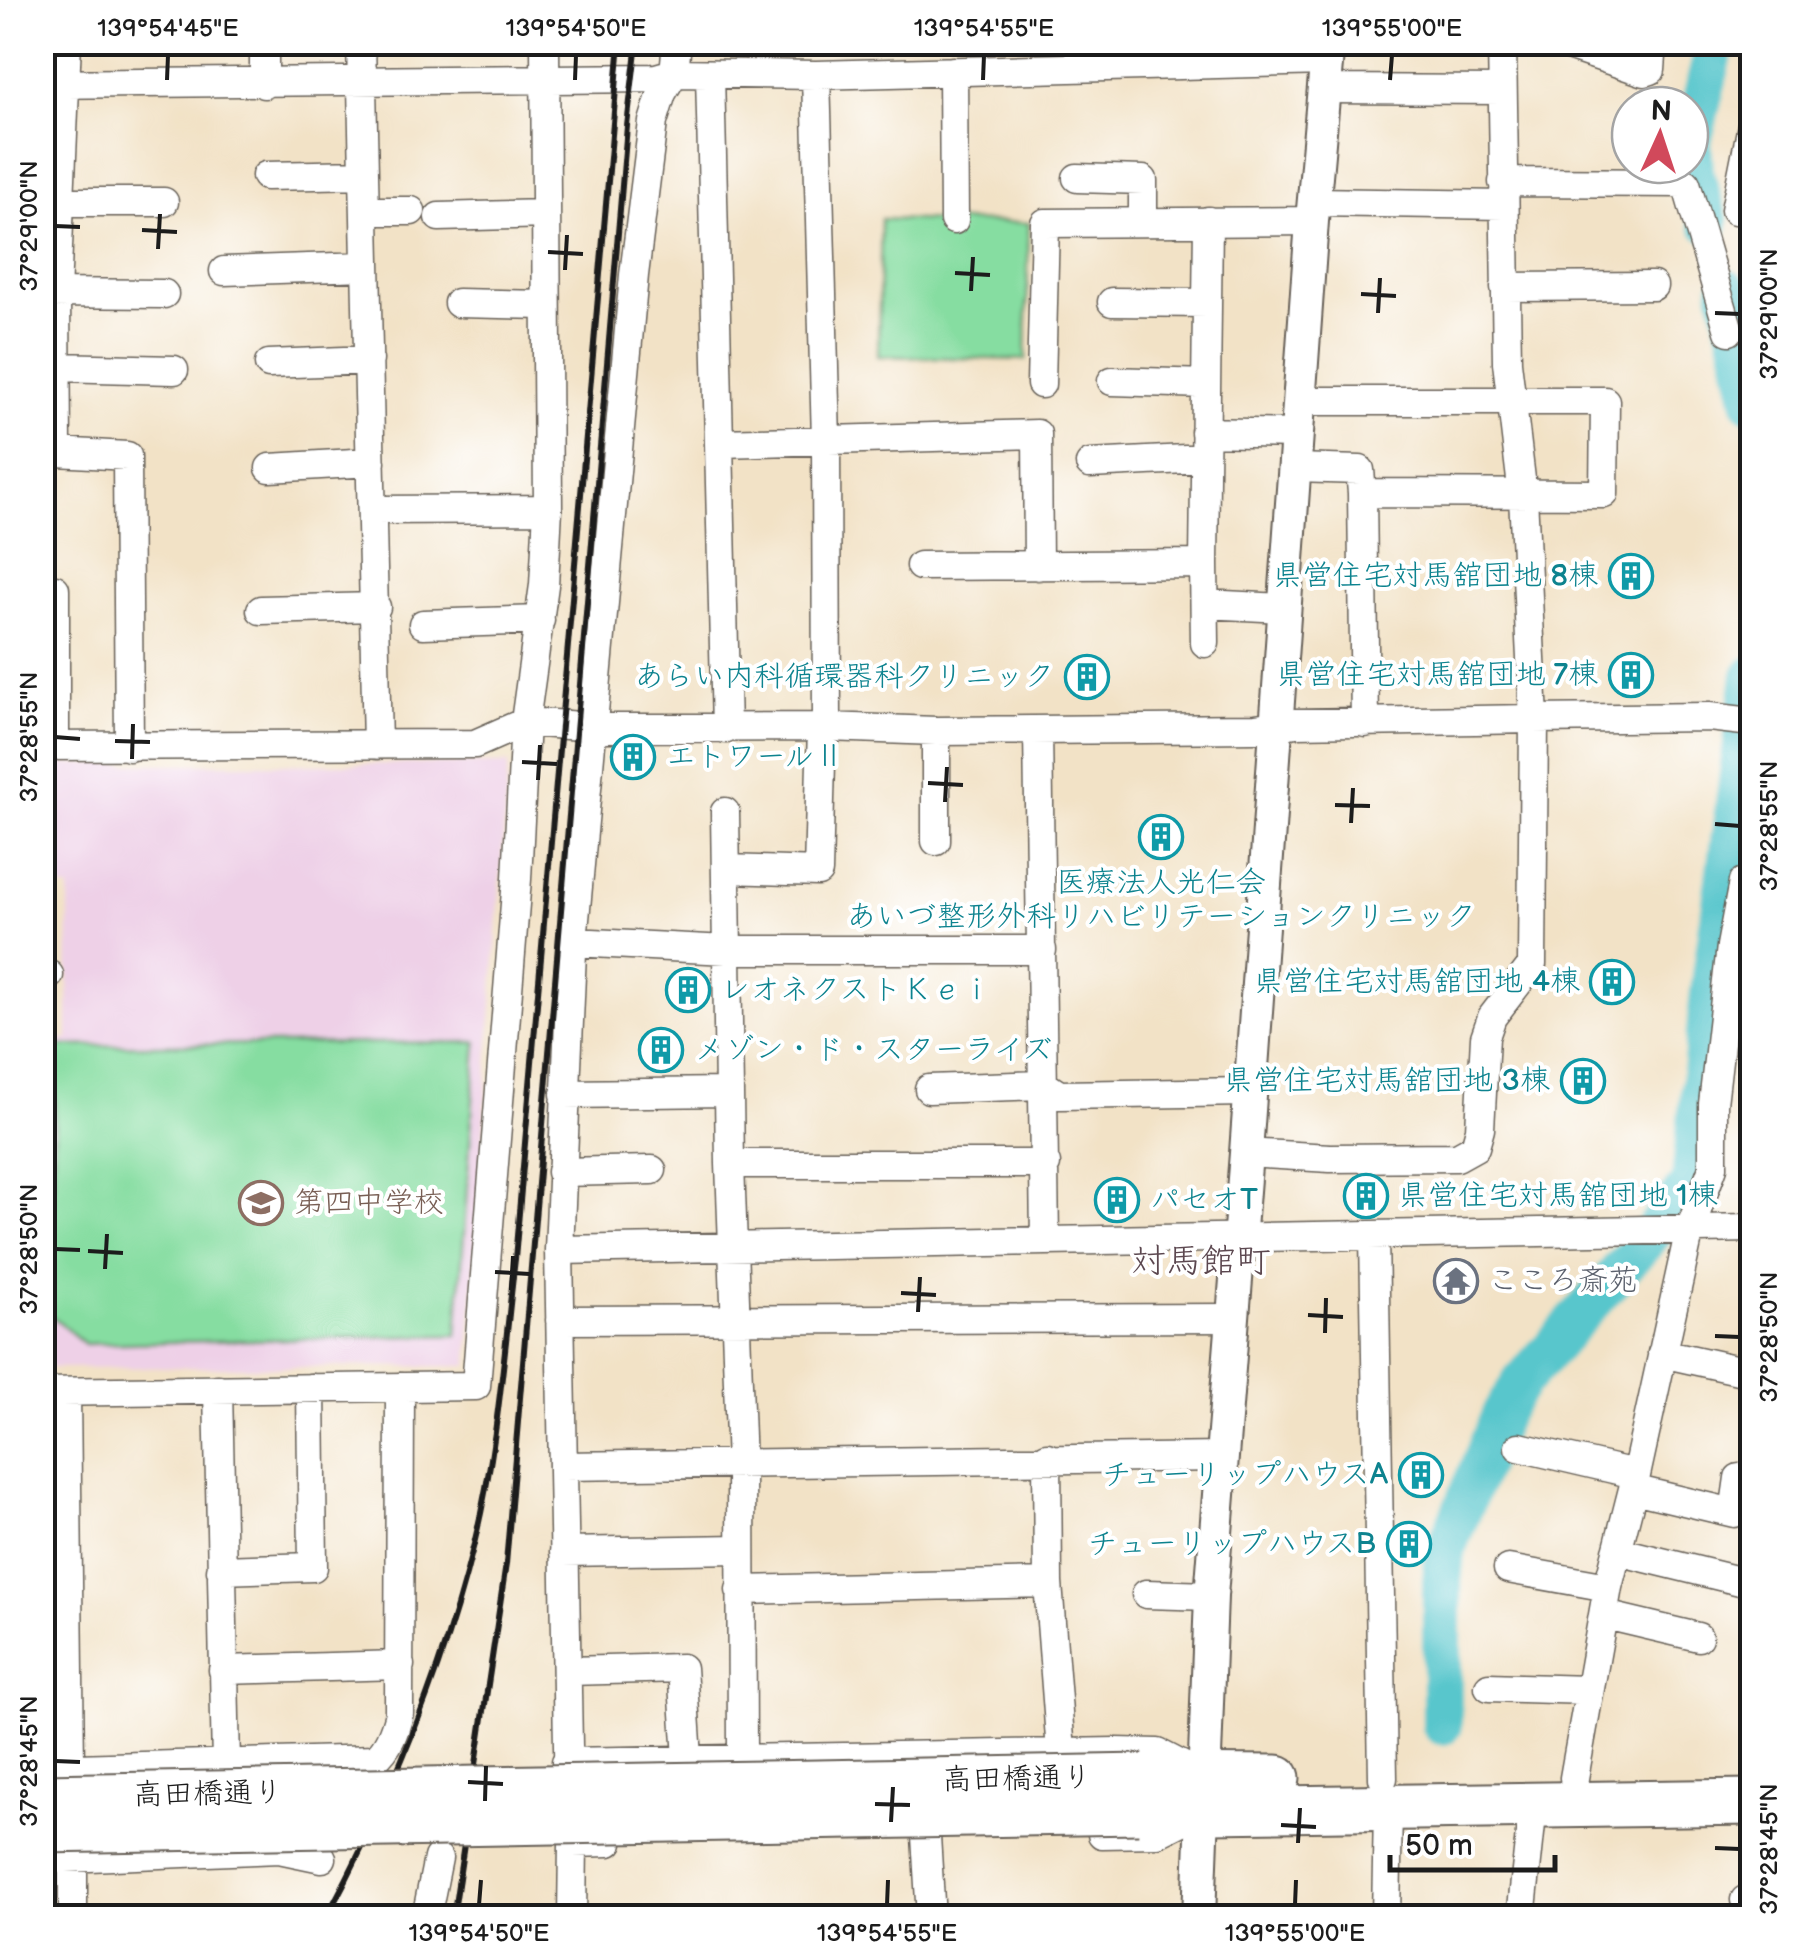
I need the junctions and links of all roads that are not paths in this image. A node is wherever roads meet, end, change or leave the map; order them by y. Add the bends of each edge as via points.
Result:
1 (67, 42) edge
2 (264, 42) edge
3 (361, 42) edge
4 (545, 42) edge
5 (677, 42) edge
6 (1502, 42) edge
7 (1556, 42) edge
8 (1653, 42) edge
9 (1325, 64) edge
10 (952, 71) junction
11 (674, 73) junction
12 (710, 74) junction
13 (816, 75) junction
14 (361, 80) junction
15 (547, 80) junction
16 (264, 84) junction
17 (55, 85) edge
18 (1502, 90) junction
19 (1752, 125) edge
20 (364, 174) junction
21 (266, 176) dead end
22 (1077, 178) dead end
23 (1504, 193) junction
24 (61, 202) junction
25 (164, 202) dead end
26 (1734, 210) dead end
27 (364, 211) junction
28 (1312, 212) junction
29 (546, 214) junction
30 (954, 220) dead end
31 (1208, 221) junction
32 (1143, 222) junction
33 (366, 266) junction
34 (224, 270) dead end
35 (1654, 286) dead end
36 (1506, 287) junction
37 (50, 293) edge
38 (164, 294) dead end
39 (1112, 302) dead end
40 (1207, 302) junction
41 (458, 303) dead end
42 (546, 305) junction
43 (1730, 332) dead end
44 (368, 360) junction
45 (269, 364) dead end
46 (57, 367) junction
47 (174, 370) dead end
48 (1112, 381) dead end
49 (1041, 384) dead end
50 (1206, 384) junction
51 (1514, 402) junction
52 (1299, 417) junction
53 (826, 440) junction
54 (721, 442) junction
55 (1205, 445) junction
56 (372, 462) junction
57 (1090, 464) dead end
58 (270, 468) dead end
59 (1294, 468) junction
60 (1362, 493) junction
61 (1523, 496) junction
62 (548, 509) junction
63 (373, 510) junction
64 (1204, 564) junction
65 (920, 566) dead end
66 (1038, 566) junction
67 (55, 589) dead end
68 (1205, 604) junction
69 (376, 607) junction
70 (1283, 608) junction
71 (261, 610) dead end
72 (540, 620) junction
73 (423, 624) dead end
74 (1205, 643) dead end
75 (1534, 719) junction
76 (525, 722) junction
77 (1752, 722) edge
78 (1364, 723) junction
79 (824, 727) junction
80 (1276, 727) junction
81 (591, 728) junction
82 (726, 728) junction
83 (1038, 730) junction
84 (936, 731) junction
85 (377, 745) junction
86 (49, 746) edge
87 (129, 748) junction
88 (725, 812) dead end
89 (936, 841) dead end
90 (726, 868) junction
91 (1744, 882) dead end
92 (573, 942) junction
93 (1742, 947) edge
94 (726, 950) junction
95 (1042, 950) junction
96 (1044, 1085) junction
97 (929, 1089) dead end
98 (728, 1092) junction
99 (1249, 1092) junction
100 (565, 1094) junction
101 (1246, 1153) junction
102 (730, 1164) junction
103 (1046, 1164) junction
104 (652, 1170) dead end
105 (562, 1172) junction
106 (1690, 1228) junction
107 (1752, 1228) edge
108 (1374, 1235) junction
109 (1238, 1238) junction
110 (1044, 1240) junction
111 (732, 1249) junction
112 (559, 1250) junction
113 (1234, 1318) junction
114 (736, 1319) junction
115 (560, 1320) junction
116 (1662, 1353) junction
117 (1752, 1373) edge
118 (400, 1387) junction
119 (312, 1388) junction
120 (218, 1389) junction
121 (54, 1392) edge
122 (1518, 1447) dead end
123 (1047, 1457) junction
124 (1222, 1457) junction
125 (741, 1464) junction
126 (563, 1466) junction
127 (1739, 1478) dead end
128 (1634, 1482) junction
129 (740, 1549) junction
130 (564, 1552) junction
131 (1617, 1552) junction
132 (1508, 1569) dead end
133 (221, 1570) junction
134 (1048, 1583) junction
135 (1752, 1584) edge
136 (740, 1590) junction
137 (1146, 1594) dead end
138 (1211, 1596) junction
139 (1606, 1601) junction
140 (1698, 1638) dead end
141 (400, 1665) junction
142 (223, 1670) junction
143 (568, 1671) junction
144 (1489, 1687) dead end
145 (1588, 1690) junction
146 (1061, 1752) junction
147 (742, 1757) junction
148 (688, 1758) junction
149 (566, 1762) junction
150 (226, 1764) junction
151 (1752, 1774) edge
152 (52, 1778) edge
153 (1574, 1778) junction
154 (1386, 1792) junction
155 (1141, 1794) junction
156 (1205, 1794) junction
157 (1752, 1802) edge
158 (1533, 1805) junction
159 (926, 1836) junction
160 (573, 1842) junction
161 (58, 1845) edge
162 (322, 1858) dead end
163 (438, 1858) dead end
164 (42, 1859) edge
165 (73, 1918) edge
166 (426, 1918) edge
167 (572, 1918) edge
168 (931, 1918) edge
169 (1199, 1918) edge
170 (1386, 1918) edge
171 (1521, 1918) edge

1 - 17 street
2 - 16 street
3 - 14 street
4 - 15 street
5 - 11 street
6 - 18 street
7 - 8 street via 1645,72 1652,70
9 - 10 street
9 - 18 street
9 - 28 street
10 - 13 street
10 - 30 street
11 - 12 street
11 - 15 street
11 - 81 street via 653,122 645,184
12 - 13 street
12 - 54 street
13 - 53 street
14 - 15 street
14 - 16 street
14 - 20 street
15 - 29 street
16 - 17 street
17 - 24 street
18 - 23 street
19 - 26 street
20 - 21 street
20 - 27 street
22 - 32 street via 1143,180
23 - 28 street
23 - 36 street
23 - 43 street via 1686,183
24 - 25 street
24 - 37 street
27 - 29 street
27 - 33 street
28 - 31 street
28 - 52 street
29 - 42 street
31 - 32 street
31 - 40 street
32 - 49 street via 1045,224
33 - 34 street
33 - 44 street
35 - 36 street
36 - 51 street
37 - 38 street
37 - 46 street
39 - 40 street
40 - 50 street
41 - 42 street
42 - 62 street
44 - 45 street
44 - 56 street
46 - 47 street
46 - 87 street via 57,452 127,456
48 - 50 street
50 - 55 street
51 - 52 street
51 - 61 street
51 - 61 street via 1605,401 1604,494
52 - 55 street
52 - 59 street
53 - 54 street
53 - 66 street via 1037,434
53 - 79 street
54 - 82 street
55 - 57 street
55 - 64 street
56 - 58 street
56 - 63 street
59 - 60 street via 1360,470
59 - 70 street
60 - 61 street
60 - 78 street
61 - 75 street
62 - 63 street
62 - 72 street
63 - 69 street
64 - 66 street
64 - 68 street
65 - 66 street
67 - 86 street
68 - 70 street
68 - 74 street
69 - 71 street
69 - 85 street
70 - 80 street
72 - 73 street
72 - 76 street
75 - 77 street
75 - 78 street
75 - 101 street via 1532,965 1492,1017 1485,1037 1475,1146 1457,1156
76 - 81 street
76 - 85 street via 475,744
76 - 118 street via 476,1386
78 - 80 street
79 - 82 street
79 - 84 street
79 - 90 street via 818,872
80 - 83 street
80 - 99 street
81 - 82 street
81 - 92 street
83 - 84 street
83 - 95 street
84 - 89 street
85 - 87 street
86 - 87 street
88 - 90 street
90 - 94 street
91 - 93 street
92 - 94 street
92 - 100 street
93 - 106 street via 1713,1104 1713,1167
94 - 95 street
94 - 98 street
95 - 96 street
96 - 97 street
96 - 99 street via 1058,1095
96 - 103 street
98 - 100 street
98 - 102 street
99 - 101 street
100 - 105 street
101 - 109 street
102 - 103 street
102 - 111 street
103 - 110 street
104 - 105 street
105 - 112 street
106 - 107 street
106 - 108 street
106 - 116 street
108 - 109 street
108 - 154 street
109 - 110 street
109 - 113 street
110 - 111 street
111 - 112 street
111 - 114 street
112 - 115 street
113 - 114 street
113 - 124 street
114 - 115 street
114 - 125 street
115 - 126 street
116 - 117 street
116 - 128 street
118 - 119 street
118 - 141 street
119 - 120 street
119 - 133 street via 312,1567
120 - 121 street
120 - 133 street
121 - 152 street
122 - 128 street
123 - 124 street
123 - 125 street
123 - 134 street
124 - 138 street
125 - 126 street
125 - 129 street
126 - 130 street
127 - 128 street via 1734,1513
128 - 131 street
129 - 130 street
129 - 136 street
130 - 143 street
131 - 135 street
131 - 139 street
132 - 139 street
133 - 142 street
134 - 136 street
134 - 146 street
136 - 147 street
137 - 138 street
138 - 156 street
139 - 140 street
139 - 145 street
141 - 142 street
141 - 150 street via 400,1713 375,1759
142 - 150 street
143 - 148 street via 682,1668
143 - 149 street
144 - 145 street
145 - 153 street
146 - 147 street
146 - 156 street via 1158,1753
147 - 148 street
148 - 149 street
149 - 160 street
150 - 152 street
151 - 153 highway, 高田橋通り
152 - 155 highway, 高田橋通り, bridge
153 - 154 highway, 高田橋通り
154 - 156 highway, 高田橋通り
154 - 158 highway, 高田橋通り
154 - 170 street
155 - 156 highway, 高田橋通り
155 - 161 highway, 高田橋通り, bridge
156 - 159 street via 1158,1834
156 - 169 street
157 - 158 highway, 高田橋通り
158 - 171 street
159 - 160 street
159 - 168 street
160 - 167 street
161 - 162 street via 279,1849
161 - 164 street
161 - 165 street
163 - 166 street

